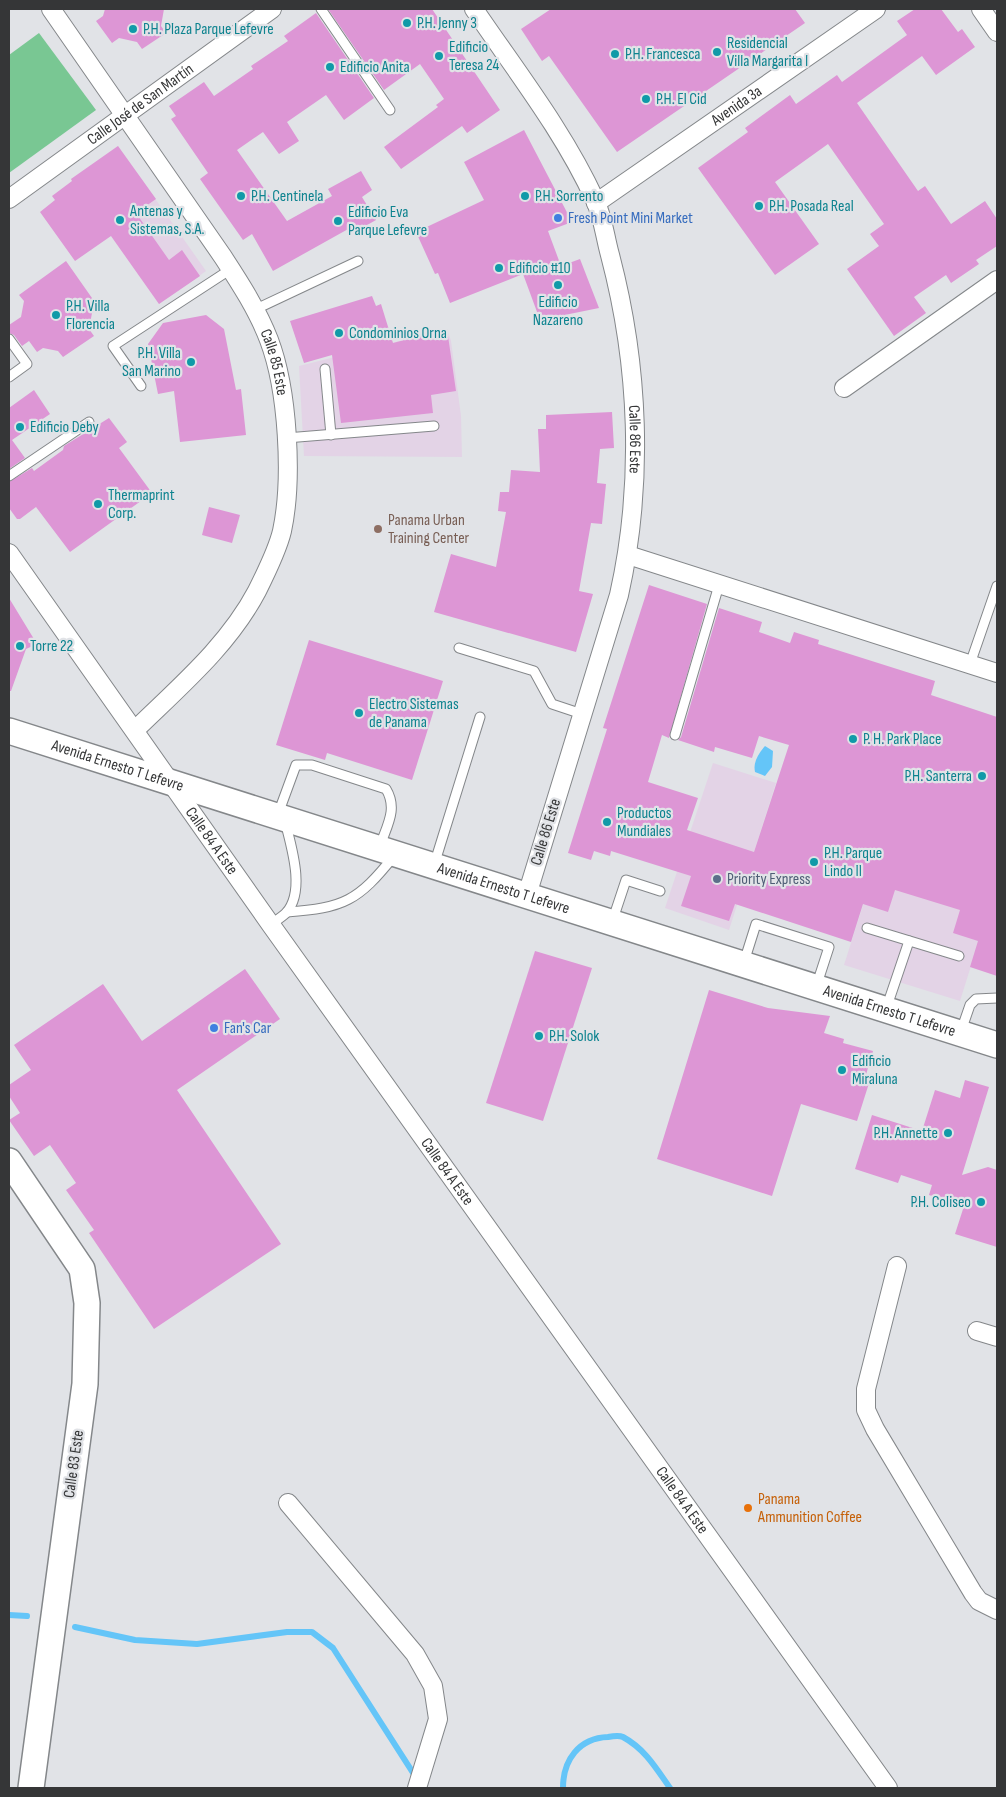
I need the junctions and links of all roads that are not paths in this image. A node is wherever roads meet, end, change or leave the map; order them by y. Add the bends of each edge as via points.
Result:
1 (51, 9) edge
2 (272, 9) edge
3 (321, 9) edge
4 (474, 9) edge
5 (876, 9) edge
6 (981, 9) edge
7 (997, 32) edge
8 (390, 110) dead end
9 (125, 114) junction
10 (9, 199) edge
11 (596, 203) junction
12 (358, 261) dead end
13 (231, 269) junction
14 (997, 280) edge
15 (254, 310) junction
16 (9, 339) edge
17 (325, 369) dead end
18 (9, 377) edge
19 (141, 386) dead end
20 (844, 388) dead end
21 (89, 422) dead end
22 (434, 426) dead end
23 (331, 435) junction
24 (286, 438) junction
25 (9, 476) edge
26 (9, 553) edge
27 (628, 556) junction
28 (719, 585) junction
29 (997, 586) edge
30 (459, 648) dead end
31 (970, 664) junction
32 (997, 673) edge
33 (582, 714) junction
34 (480, 717) dead end
35 (135, 730) junction
36 (9, 731) edge
37 (675, 735) dead end
38 (172, 782) junction
39 (281, 818) junction
40 (387, 852) junction
41 (434, 866) junction
42 (660, 891) dead end
43 (528, 895) junction
44 (287, 912) junction
45 (612, 922) junction
46 (270, 925) junction
47 (867, 928) dead end
48 (909, 940) junction
49 (959, 956) dead end
50 (744, 964) junction
51 (816, 987) junction
52 (997, 998) edge
53 (886, 1010) junction
54 (960, 1033) junction
55 (997, 1045) edge
56 (9, 1161) edge
57 (897, 1266) dead end
58 (977, 1330) dead end
59 (997, 1337) edge
60 (288, 1503) dead end
61 (997, 1610) edge
62 (31, 1788) edge
63 (417, 1788) edge
64 (888, 1788) edge

1 - 9 street, Calle 85 Este
2 - 9 street, Calle José de San Martín
3 - 8 lane
4 - 11 street, Calle 86 Este via 575,160
5 - 11 street, Avenida 3a
6 - 7 street
9 - 10 street, Calle José de San Martín
9 - 13 street, Calle 85 Este
11 - 27 street, Calle 86 Este via 626,324 632,379 635,434
12 - 15 lane
13 - 15 street, Calle 85 Este
13 - 19 lane via 113,346
14 - 20 street
15 - 24 street, Calle 85 Este via 269,340
16 - 18 lane via 27,364
17 - 23 lane
21 - 25 lane
22 - 23 lane
23 - 24 lane
24 - 35 street, Calle 85 Este via 288,476 282,532 257,591 232,630 205,661
26 - 35 street, Calle 84 A Este
27 - 28 street
27 - 33 street, Calle 86 Este
28 - 31 street
28 - 37 lane
29 - 31 lane
30 - 33 lane via 534,671 552,704
31 - 32 street
33 - 43 street, Calle 86 Este
34 - 41 lane
35 - 38 street, Calle 84 A Este
36 - 38 main road, Avenida Ernesto T Lefevre
38 - 39 main road, Avenida Ernesto T Lefevre
38 - 46 street, Calle 84 A Este
39 - 40 main road, Avenida Ernesto T Lefevre
39 - 40 lane via 296,765 312,765 386,788 392,800
39 - 44 lane via 294,860 296,888
40 - 41 main road, Avenida Ernesto T Lefevre
40 - 44 lane via 373,883 349,901 320,910
41 - 43 main road, Avenida Ernesto T Lefevre
42 - 45 lane via 626,880
43 - 45 main road, Avenida Ernesto T Lefevre
44 - 46 lane
45 - 50 main road, Avenida Ernesto T Lefevre
46 - 64 street, Calle 84 A Este
47 - 48 lane
48 - 49 lane
48 - 53 lane
50 - 51 main road, Avenida Ernesto T Lefevre
50 - 51 lane via 756,924 829,946
51 - 53 main road, Avenida Ernesto T Lefevre
52 - 54 lane via 976,999
53 - 54 main road, Avenida Ernesto T Lefevre
54 - 55 main road, Avenida Ernesto T Lefevre
56 - 62 main road, Calle 83 Este via 82,1269 87,1303 85,1384
57 - 61 street via 866,1389 866,1410 973,1593 979,1601
58 - 59 street
60 - 63 street via 415,1654 433,1686 438,1719

